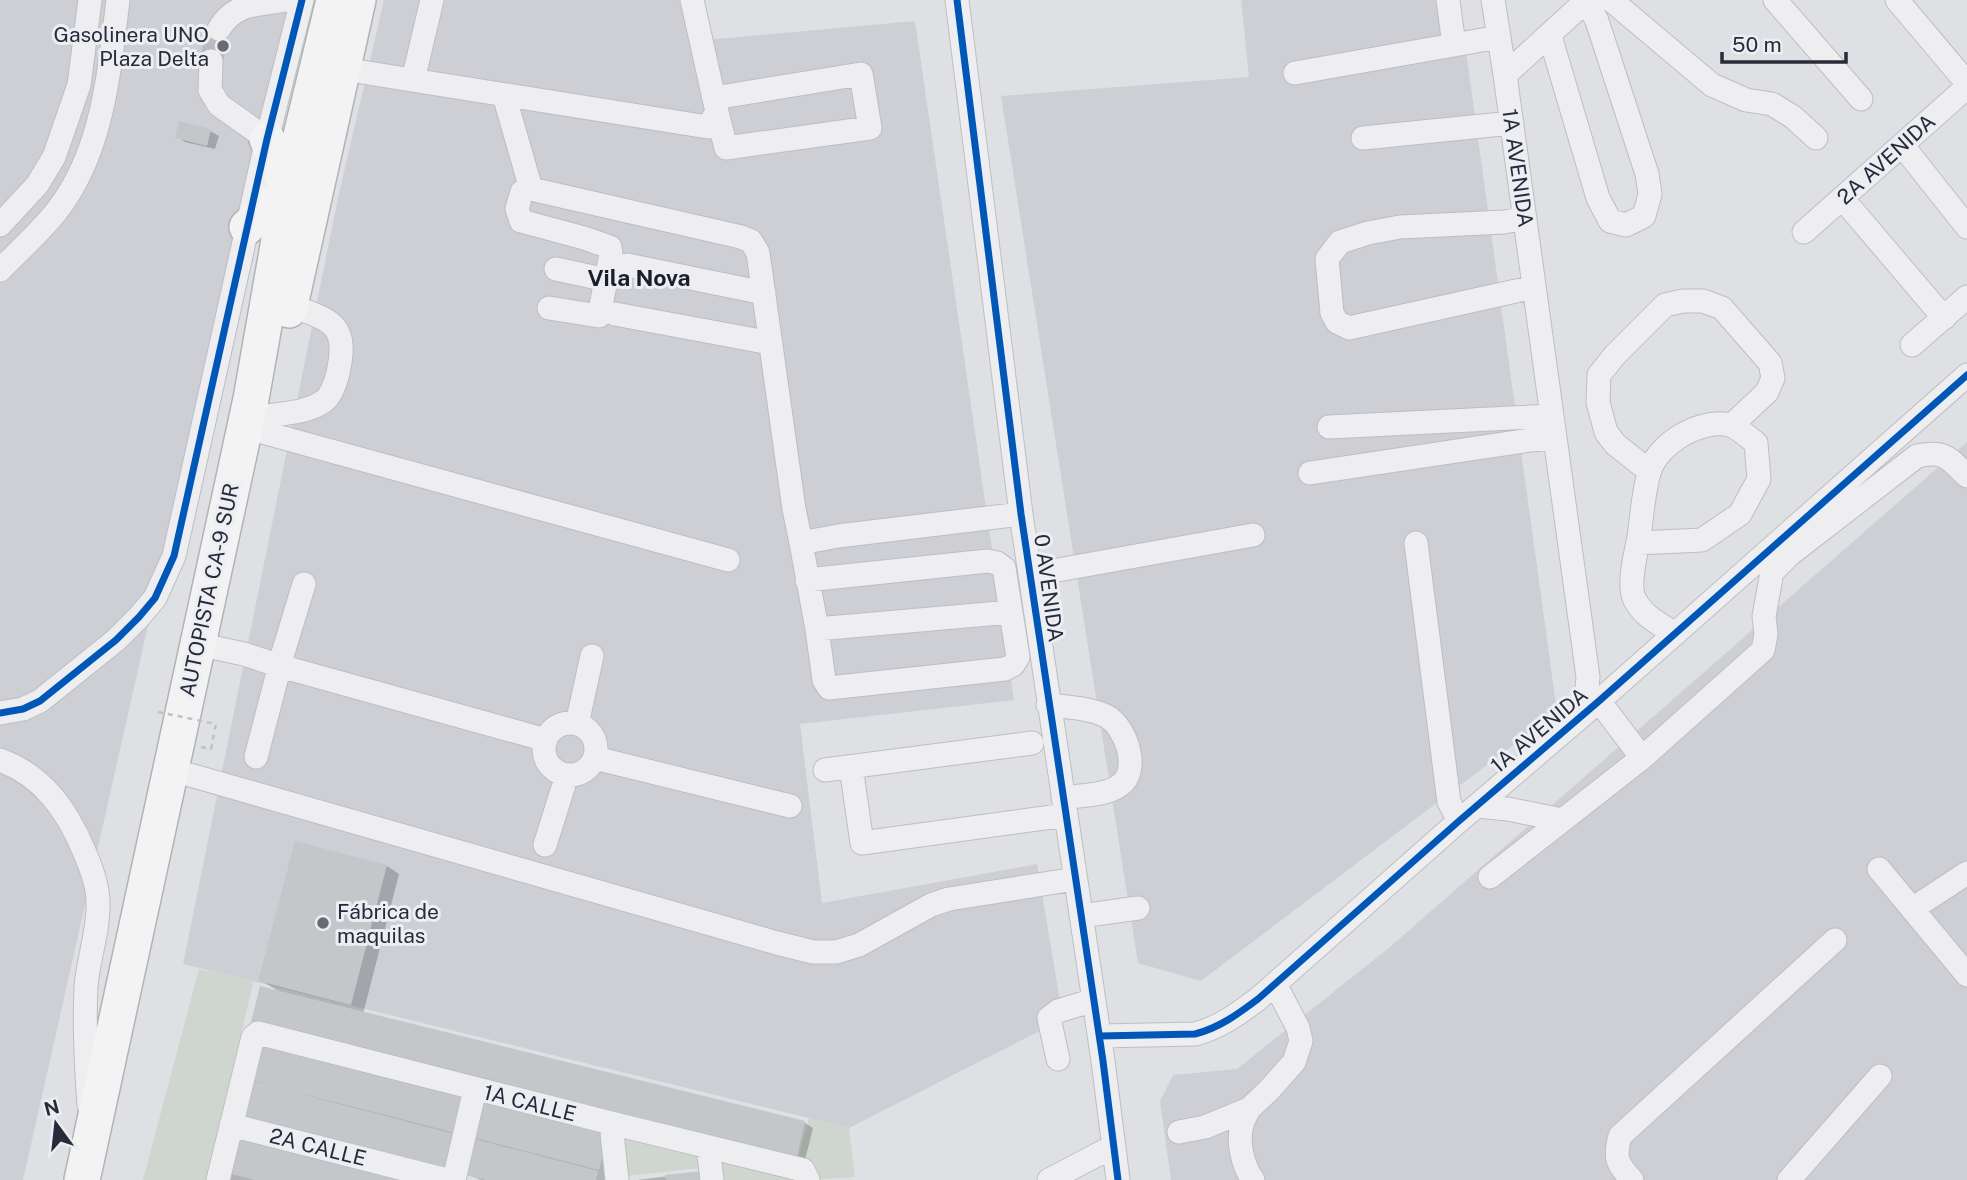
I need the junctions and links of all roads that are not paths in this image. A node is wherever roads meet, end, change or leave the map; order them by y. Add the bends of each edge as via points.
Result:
1 (90, 0) edge
2 (118, 0) edge
3 (287, 0) edge
4 (302, 0) edge
5 (334, 0) edge
6 (358, 0) edge
7 (432, 0) edge
8 (692, 0) edge
9 (957, 0) edge
10 (1448, 0) edge
11 (1493, 0) edge
12 (1587, 0) edge
13 (1611, 0) edge
14 (1776, 0) edge
15 (1897, 0) edge
16 (219, 29) tunnel mouth
17 (1550, 36) junction
18 (1499, 37) junction
19 (1454, 45) junction
20 (211, 61) tunnel mouth
21 (343, 69) junction
22 (1295, 73) dead end
23 (1505, 75) junction
24 (412, 80) junction
25 (1967, 85) edge
26 (504, 95) junction
27 (1861, 99) dead end
28 (715, 105) junction
29 (1512, 123) junction
30 (1363, 138) dead end
31 (1816, 138) dead end
32 (267, 139) junction
33 (1902, 145) junction
34 (288, 189) junction
35 (531, 189) junction
36 (1842, 198) junction
37 (1525, 218) junction
38 (0, 225) edge
39 (247, 227) junction
40 (1967, 227) edge
41 (1804, 232) dead end
42 (626, 265) dead end
43 (556, 269) dead end
44 (0, 270) edge
45 (607, 280) junction
46 (1534, 286) junction
47 (764, 293) junction
48 (1967, 297) edge
49 (290, 305) junction
50 (550, 308) dead end
51 (615, 314) dead end
52 (1944, 317) junction
53 (771, 343) junction
54 (1912, 345) dead end
55 (1967, 375) edge
56 (264, 424) junction
57 (1732, 425) junction
58 (1329, 427) dead end
59 (1553, 427) junction
60 (1649, 471) junction
61 (1310, 473) dead end
62 (1967, 476) edge
63 (1021, 514) junction
64 (1253, 536) dead end
65 (801, 543) junction
66 (1638, 543) junction
67 (1416, 544) dead end
68 (728, 560) dead end
69 (1030, 575) junction
70 (807, 580) junction
71 (304, 584) dead end
72 (1011, 612) junction
73 (817, 629) junction
74 (1675, 634) junction
75 (216, 648) junction
76 (592, 656) dead end
77 (280, 666) junction
78 (1048, 705) junction
79 (1592, 707) junction
80 (0, 713) edge
81 (577, 724) junction
82 (546, 740) junction
83 (1032, 743) dead end
84 (256, 757) dead end
85 (595, 758) junction
86 (1642, 758) junction
87 (0, 760) edge
88 (200, 762) junction
89 (851, 767) junction
90 (825, 770) dead end
91 (567, 775) junction
92 (790, 806) dead end
93 (1477, 806) junction
94 (1057, 810) junction
95 (1562, 820) junction
96 (1459, 821) junction
97 (545, 845) dead end
98 (1879, 869) dead end
99 (1967, 873) edge
100 (1490, 877) dead end
101 (1075, 879) junction
102 (1138, 908) dead end
103 (1912, 909) junction
104 (1081, 916) junction
105 (1835, 940) dead end
106 (1967, 975) edge
107 (1275, 984) junction
108 (1094, 1000) junction
109 (1100, 1037) junction
110 (1058, 1059) dead end
111 (1880, 1076) dead end
112 (475, 1089) junction
113 (1249, 1109) junction
114 (611, 1123) junction
115 (231, 1125) junction
116 (1179, 1132) dead end
117 (92, 1139) junction
118 (1114, 1146) junction
119 (708, 1147) junction
120 (805, 1175) edge
121 (82, 1180) edge
122 (107, 1180) edge
123 (218, 1180) edge
124 (447, 1180) edge
125 (454, 1180) edge
126 (617, 1180) edge
127 (712, 1180) edge
128 (1049, 1180) edge
129 (1118, 1180) edge
130 (1254, 1180) edge
131 (1632, 1180) edge
132 (1789, 1180) edge

1 - 38 street via 79,85 54,157 37,185
2 - 44 street via 108,86 86,164 57,212
3 - 16 street via 240,9 227,16
4 - 32 street
5 - 34 highway, AUTOPISTA CA-9 SUR
6 - 21 highway, AUTOPISTA CA-9 SUR
7 - 24 street
8 - 28 street
9 - 63 street, 0 AVENIDA
10 - 19 street
11 - 18 street, 1A AVENIDA
12 - 17 street
12 - 17 street via 1647,174 1650,194 1644,216 1626,225 1610,221 1598,198
13 - 31 street via 1712,85 1746,100 1772,104
14 - 27 street
15 - 25 street
17 - 23 street
18 - 19 street
18 - 23 street, 1A AVENIDA
19 - 22 street
20 - 32 street via 210,90 219,105
21 - 24 street
21 - 49 highway, AUTOPISTA CA-9 SUR
23 - 29 street, 1A AVENIDA
24 - 26 street
25 - 33 street, 2A AVENIDA
26 - 28 street via 708,127
26 - 35 street
28 - 28 street via 726,148 870,128 861,74
29 - 30 street
29 - 37 street, 1A AVENIDA
32 - 34 highway
32 - 39 street
33 - 36 street, 2A AVENIDA
33 - 40 street
34 - 39 highway
34 - 117 highway, AUTOPISTA CA-9 SUR via 251,399
35 - 45 street via 519,198 521,221 610,247
35 - 47 street via 741,237 758,253
36 - 41 street, 2A AVENIDA
36 - 52 street
37 - 46 street, 1A AVENIDA
37 - 46 street via 1400,228 1340,242 1327,259 1332,313 1349,328
39 - 80 street via 174,556 155,598 116,640 40,701
42 - 47 street
43 - 45 street
45 - 50 street via 599,316
46 - 59 street, 1A AVENIDA
47 - 53 street
48 - 52 street
49 - 56 highway, AUTOPISTA CA-9 SUR
49 - 56 street via 327,320 340,333 342,354 326,400
51 - 53 street
52 - 54 street
53 - 65 street
55 - 74 street, 1A AVENIDA
56 - 68 street
56 - 75 highway, AUTOPISTA CA-9 SUR
57 - 60 street via 1708,424 1686,432 1661,452
57 - 60 street via 1767,393 1773,378 1770,363 1722,308 1703,300 1665,305 1599,375 1598,402 1606,432
57 - 66 street via 1756,443 1759,479 1740,514 1702,540
58 - 59 street
59 - 61 street via 1517,442
59 - 79 street, 1A AVENIDA
60 - 66 street
62 - 86 street via 1946,456 1917,456 1789,555 1772,572 1763,650
63 - 65 street
63 - 69 street, 0 AVENIDA
64 - 69 street
65 - 70 street
66 - 74 street via 1633,597 1644,613
67 - 96 street via 1449,802
69 - 78 street, 0 AVENIDA
70 - 72 street via 988,561 1004,568
70 - 73 street
71 - 77 street
72 - 73 street
72 - 73 street via 1018,657 1005,669 829,688
74 - 79 street, 1A AVENIDA
75 - 77 street
75 - 88 highway, AUTOPISTA CA-9 SUR
76 - 81 street
77 - 82 street
77 - 84 street
78 - 94 street, 0 AVENIDA via 1056,751
78 - 94 street via 1106,716 1117,724 1127,742 1127,780
79 - 86 street
79 - 93 street, 1A AVENIDA
81 - 82 street via 554,729
81 - 85 street via 590,732 596,744
82 - 91 street via 548,763
83 - 89 street
85 - 91 street via 589,768
85 - 92 street
86 - 95 street
87 - 117 street via 33,778 59,804 95,880 98,904 86,984 84,1041
88 - 101 street via 813,952 836,952 859,944 949,900
88 - 122 highway, AUTOPISTA CA-9 SUR
89 - 90 street
89 - 94 street via 862,843
91 - 97 street
93 - 95 street
93 - 96 street, 1A AVENIDA
94 - 101 street, 0 AVENIDA
95 - 100 street
96 - 107 street, 1A AVENIDA
98 - 103 street
99 - 103 street
101 - 104 street, 0 AVENIDA
102 - 104 street
103 - 106 street
104 - 108 street, 0 AVENIDA
105 - 131 street via 1620,1136 1615,1153
107 - 109 street, 1A AVENIDA via 1209,1031
107 - 113 street via 1301,1041 1294,1062
108 - 109 street, 0 AVENIDA
108 - 110 street via 1049,1018
109 - 118 street, 0 AVENIDA
111 - 132 street
112 - 114 street, 1A CALLE
112 - 115 street, 1A CALLE via 258,1033 253,1037
112 - 125 street
113 - 116 street
113 - 130 street via 1241,1126 1240,1145 1244,1165
114 - 119 street, 1A CALLE
114 - 126 street
115 - 123 street
115 - 124 street, 2A CALLE
117 - 121 highway, AUTOPISTA CA-9 SUR
118 - 128 street
118 - 129 street, 0 AVENIDA
119 - 120 street, 1A CALLE
119 - 127 street

